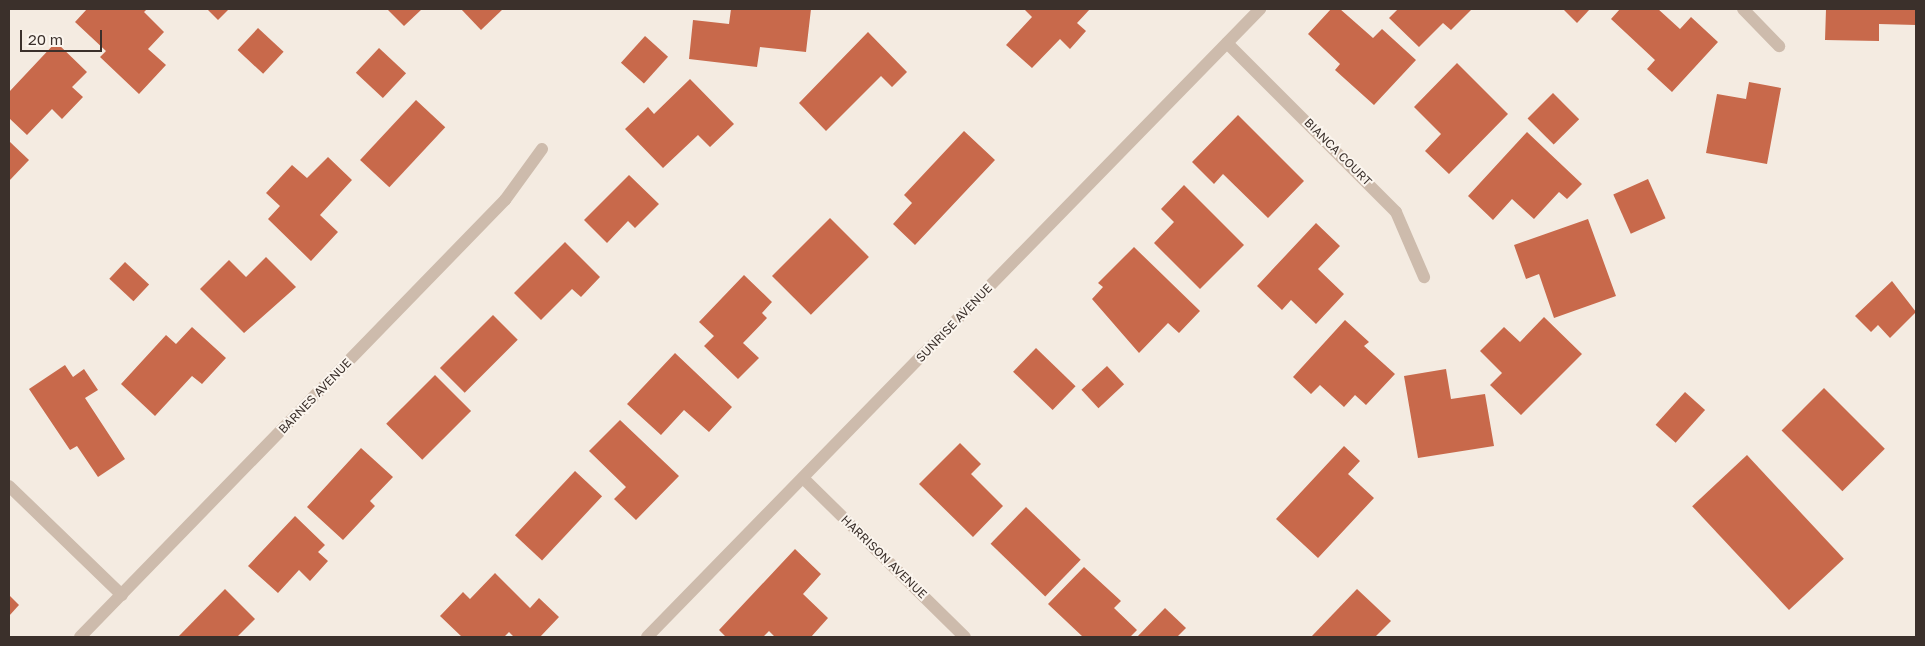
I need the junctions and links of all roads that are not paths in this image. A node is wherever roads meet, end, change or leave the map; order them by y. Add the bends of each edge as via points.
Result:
1 (1260, 9) edge
2 (1743, 9) edge
3 (1227, 43) junction
4 (1779, 46) dead end
5 (542, 149) dead end
6 (1424, 277) dead end
7 (802, 478) junction
8 (9, 486) edge
9 (122, 595) junction
10 (655, 634) edge
11 (80, 637) edge
12 (965, 637) edge

1 - 3 street, SUNRISE AVENUE
2 - 4 street
3 - 6 street, BIANCA COURT via 1396,212
3 - 7 street, SUNRISE AVENUE
5 - 9 street, BARNES AVENUE via 506,200
7 - 10 street, SUNRISE AVENUE
7 - 12 street, HARRISON AVENUE
8 - 9 street
9 - 11 street, BARNES AVENUE

